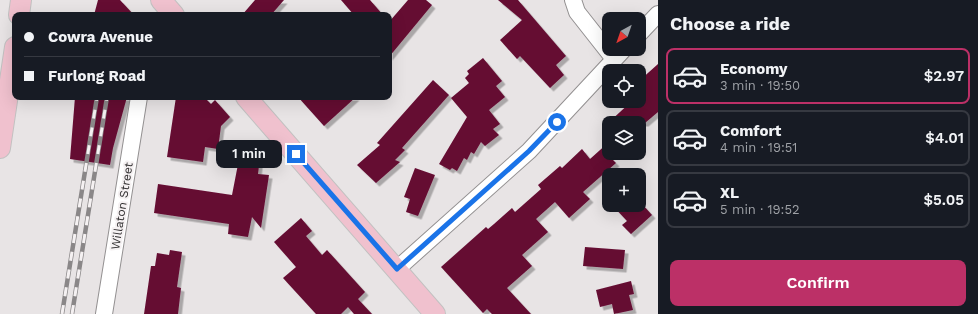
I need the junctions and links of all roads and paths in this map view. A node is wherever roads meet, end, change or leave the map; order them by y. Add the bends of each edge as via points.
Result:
1 (21, 0) edge
2 (161, 0) edge
3 (572, 0) edge
4 (19, 12) edge
5 (171, 12) edge
6 (658, 14) edge
7 (646, 27) edge
8 (602, 37) edge
9 (617, 56) edge
10 (12, 67) edge
11 (139, 100) edge
12 (249, 100) edge
13 (0, 148) edge
14 (397, 269) junction
15 (104, 314) edge
16 (435, 314) edge

1 - 4 main road
2 - 5 main road
3 - 8 street via 577,12
6 - 7 street
9 - 14 street via 529,151
10 - 13 main road
11 - 15 street, Willaton Street
12 - 14 main road
14 - 16 main road

